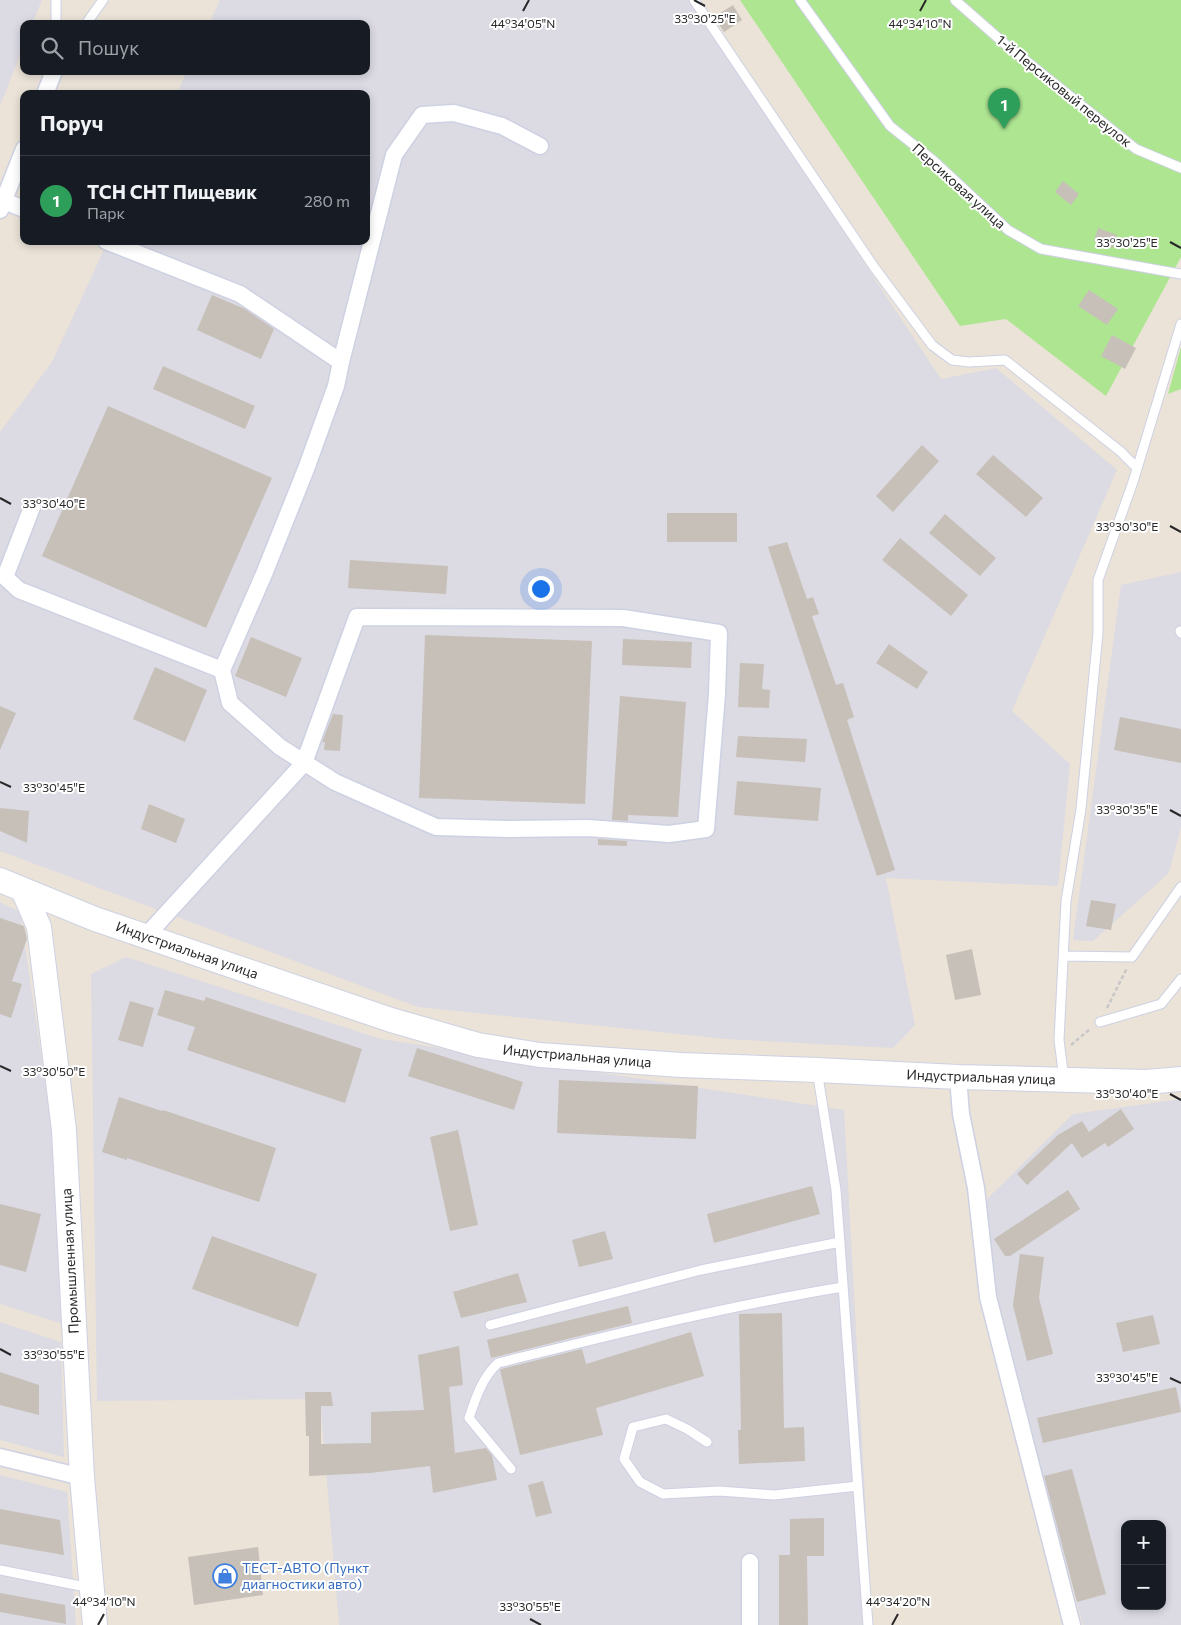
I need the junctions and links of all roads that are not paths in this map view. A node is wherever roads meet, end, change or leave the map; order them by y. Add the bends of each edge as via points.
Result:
1 (56, 0) edge
2 (102, 0) edge
3 (694, 0) edge
4 (800, 0) edge
5 (955, 0) edge
6 (56, 20) edge
7 (89, 20) edge
8 (52, 75) edge
9 (47, 90) edge
10 (540, 146) dead end
11 (20, 159) edge
12 (1181, 168) edge
13 (2, 205) edge
14 (20, 207) edge
15 (116, 245) edge
16 (1181, 274) edge
17 (1181, 324) edge
18 (341, 362) junction
19 (1138, 468) junction
20 (32, 507) dead end
21 (222, 670) junction
22 (304, 763) junction
23 (0, 880) edge
24 (1181, 887) edge
25 (22, 890) junction
26 (95, 919) junction
27 (39, 927) junction
28 (146, 936) junction
29 (1063, 956) junction
30 (1181, 978) edge
31 (1100, 1022) dead end
32 (817, 1070) junction
33 (958, 1077) junction
34 (1181, 1079) edge
35 (1064, 1080) junction
36 (840, 1242) junction
37 (843, 1287) junction
38 (490, 1325) dead end
39 (707, 1442) dead end
40 (0, 1457) edge
41 (512, 1469) dead end
42 (82, 1476) junction
43 (858, 1486) junction
44 (750, 1562) dead end
45 (0, 1570) edge
46 (92, 1588) junction
47 (94, 1625) edge
48 (750, 1625) edge
49 (868, 1625) edge
50 (1072, 1625) edge

1 - 6 lane
2 - 7 lane
3 - 19 lane via 874,267 932,345 952,360 1005,360
4 - 16 lane, Персиковая улица via 890,126 934,160 1008,230 1041,249
5 - 12 lane, 1-й Персиковый переулок via 1136,149
8 - 9 street
10 - 18 street via 502,126 454,113 422,115 394,155
11 - 13 street
13 - 14 street
15 - 18 street via 240,294
17 - 19 lane
18 - 21 street via 336,386 303,478
19 - 29 lane via 1098,580 1098,633 1080,808 1066,901
20 - 21 street via 5,577 19,590
21 - 22 street via 230,703 280,747
22 - 22 street via 334,782 436,827 588,828 669,834 706,828 719,633 623,618 356,617
22 - 28 street
23 - 25 main road, Индустриальная улица
24 - 29 lane via 1132,958
25 - 26 main road, Индустриальная улица
25 - 27 main road, Промышленная улица
26 - 27 main road via 65,916
26 - 28 main road, Индустриальная улица
27 - 42 main road, Промышленная улица via 64,1130
28 - 32 main road, Индустриальная улица via 391,1020 478,1045 540,1056
29 - 35 lane via 1059,1040
30 - 31 lane via 1161,1004
32 - 33 main road, Индустриальная улица
32 - 36 lane via 836,1190
33 - 35 main road, Индустриальная улица
33 - 50 street via 961,1114 976,1188 988,1297
34 - 35 main road, Индустриальная улица via 1146,1082
36 - 37 lane
36 - 38 lane via 701,1270
37 - 41 lane via 730,1308 498,1362 478,1391 469,1418
37 - 43 lane
39 - 43 lane via 666,1419 633,1428 624,1459 640,1482 664,1494 719,1491 774,1496
40 - 42 street
42 - 46 main road, Промышленная улица
43 - 49 lane
44 - 48 street
45 - 46 lane
46 - 47 main road, Промышленная улица

